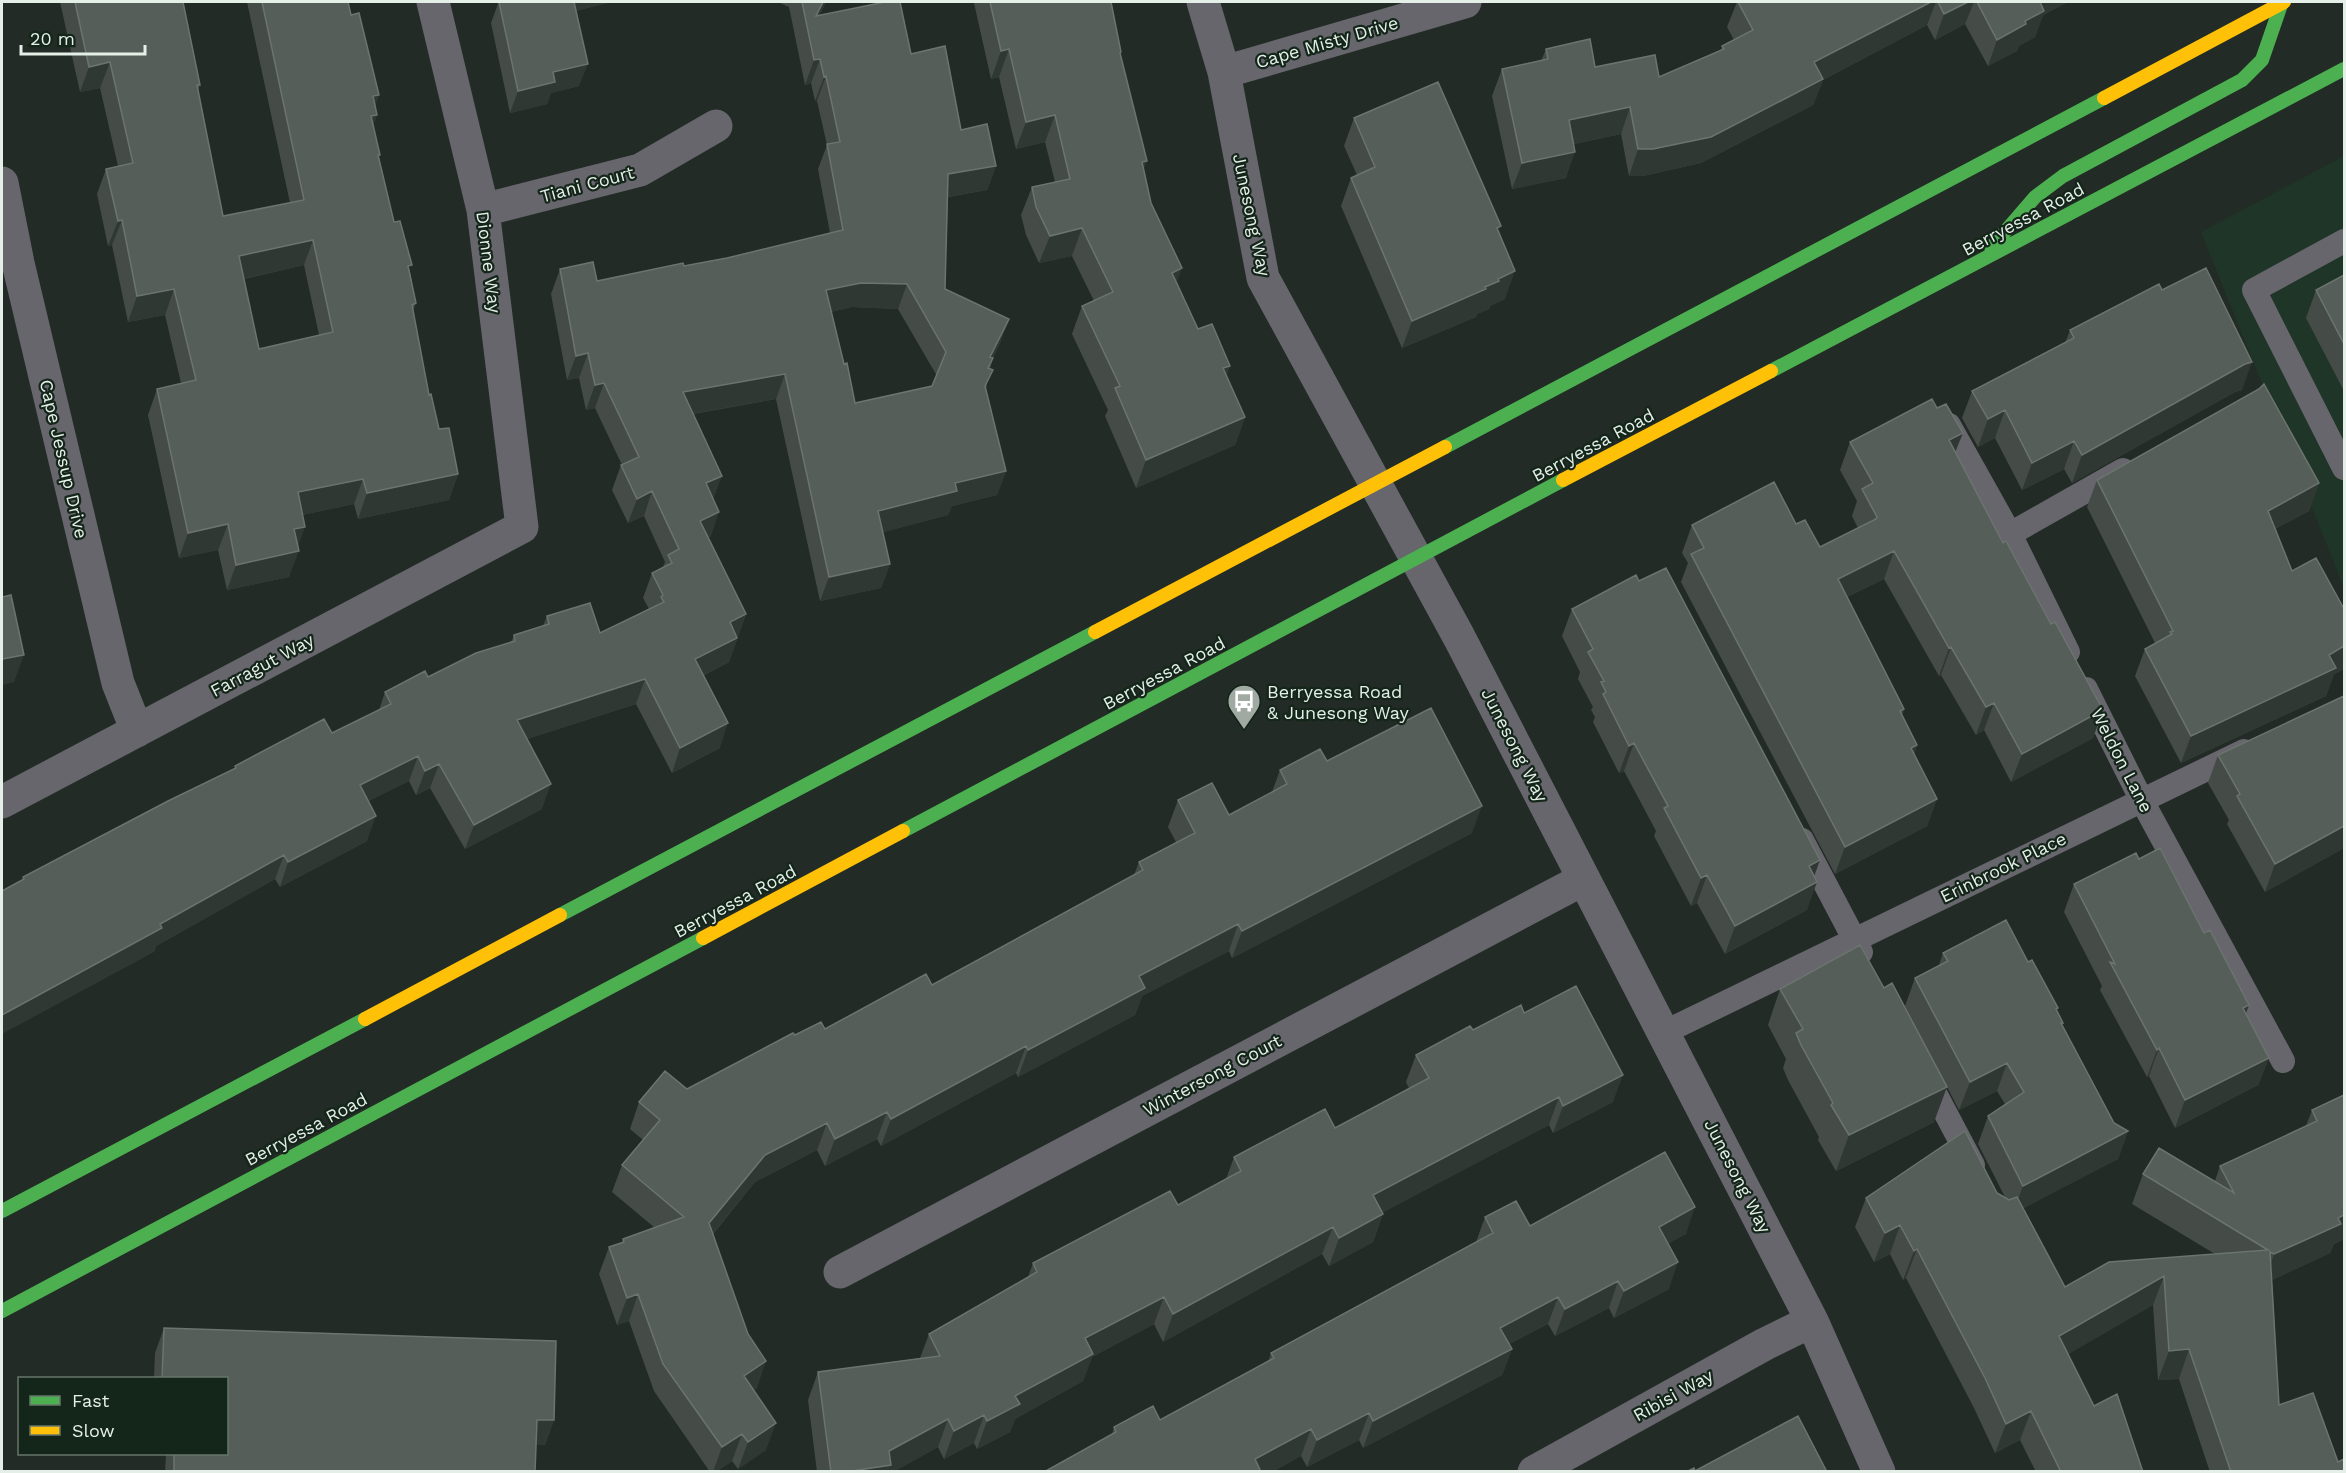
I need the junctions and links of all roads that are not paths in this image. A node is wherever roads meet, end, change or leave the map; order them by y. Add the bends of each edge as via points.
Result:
1 (433, 2) edge
2 (1203, 2) edge
3 (1465, 2) edge
4 (2283, 2) edge
5 (2344, 69) edge
6 (1224, 72) junction
7 (716, 126) dead end
8 (2, 183) edge
9 (483, 210) junction
10 (2344, 241) edge
11 (1978, 263) junction
12 (10, 265) edge
13 (1949, 424) edge
14 (2141, 460) edge
15 (2344, 468) edge
16 (1374, 482) junction
17 (522, 527) joint
18 (2010, 534) junction
19 (1416, 558) junction
20 (137, 732) junction
21 (2259, 744) edge
22 (2141, 799) junction
23 (2, 802) edge
24 (1793, 824) edge
25 (1584, 879) junction
26 (1855, 940) junction
27 (1871, 971) edge
28 (1663, 1033) junction
29 (1916, 1056) edge
30 (2283, 1061) dead end
31 (1982, 1183) edge
32 (2, 1211) edge
33 (840, 1272) dead end
34 (2, 1311) edge
35 (1812, 1321) junction
36 (1534, 1472) edge
37 (1879, 1472) edge

1 - 9 street, Dionne Way
2 - 6 street, Junesong Way
3 - 6 street, Cape Misty Drive
4 - 11 main road via 2262,60 2242,80 2063,176 2035,197
4 - 16 main road
5 - 11 main road, Berryessa Road
6 - 16 street, Junesong Way via 1263,278
7 - 9 street, Tiani Court via 640,170
8 - 12 street, Cape Jessup Drive
9 - 17 street, Dionne Way
10 - 15 lane via 2254,290
11 - 19 main road, Berryessa Road
12 - 20 street, Cape Jessup Drive via 118,683
13 - 18 lane, Weldon Lane
14 - 18 lane
16 - 19 street, Junesong Way
16 - 32 main road
17 - 20 street, Farragut Way
18 - 22 lane, Weldon Lane
19 - 25 street, Junesong Way
19 - 34 main road, Berryessa Road
20 - 23 street, Farragut Way
21 - 22 lane, Erinbrook Place
22 - 26 lane, Erinbrook Place
22 - 30 lane, Weldon Lane
24 - 26 lane
25 - 28 street, Junesong Way
25 - 33 street, Wintersong Court
26 - 27 lane
26 - 28 lane, Erinbrook Place
28 - 35 street, Junesong Way
29 - 31 lane
35 - 36 street, Ribisi Way
35 - 37 street, Junesong Way

